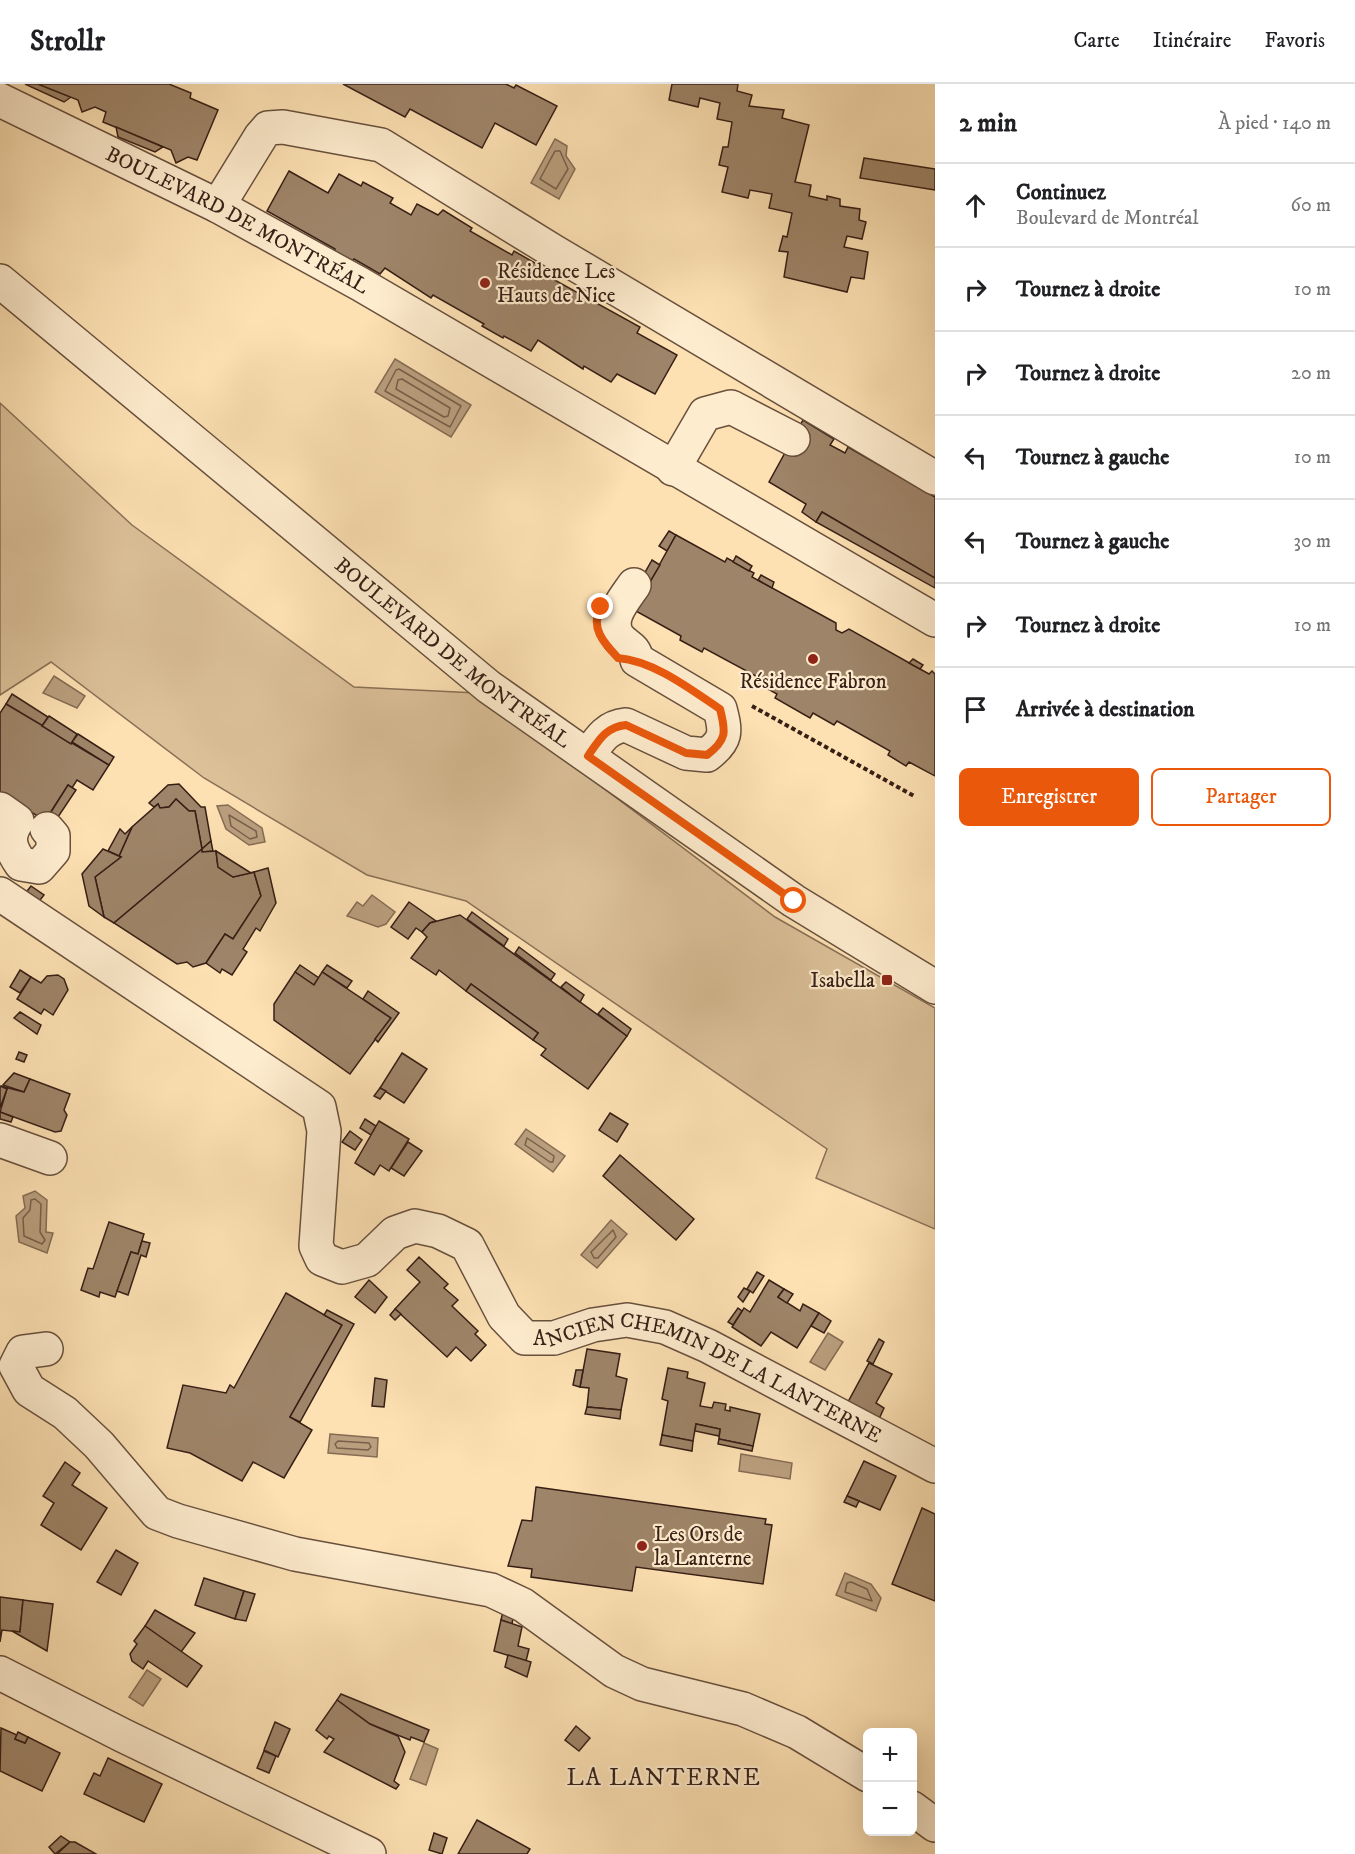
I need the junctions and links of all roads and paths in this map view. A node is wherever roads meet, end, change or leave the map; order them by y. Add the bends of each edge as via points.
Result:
1 (0, 100) edge
2 (218, 206) junction
3 (0, 281) edge
4 (789, 446) dead end
5 (680, 473) junction
6 (935, 478) edge
7 (634, 585) dead end
8 (601, 607) dead end
9 (935, 620) edge
10 (637, 660) junction
11 (747, 703) dead end
12 (588, 756) junction
13 (914, 796) dead end
14 (0, 809) edge
15 (47, 829) dead end
16 (0, 894) edge
17 (934, 984) edge
18 (0, 1140) edge
19 (50, 1158) dead end
20 (46, 1349) dead end
21 (935, 1467) edge
22 (0, 1673) edge
23 (863, 1773) edge
24 (917, 1812) edge
25 (935, 1825) edge
26 (369, 1854) edge

1 - 2 street, BOULEVARD DE MONTRÉAL
2 - 5 street, BOULEVARD DE MONTRÉAL via 360,284
2 - 6 street via 268,128 381,145
3 - 12 street, BOULEVARD DE MONTRÉAL via 489,687
4 - 5 street via 742,430 717,432
5 - 9 street, BOULEVARD DE MONTRÉAL
7 - 10 street via 615,613 614,626 619,638 634,649
8 - 10 street via 596,625 602,641 618,658
10 - 12 street via 720,709 725,729 720,745 707,755 686,753 626,725 607,730
11 - 13 path
12 - 17 street, BOULEVARD DE MONTRÉAL via 794,901
14 - 15 street via 17,821 9,834 11,850 21,864 39,867 53,851 53,836
16 - 21 street, ANCIEN CHEMIN DE LA LANTERNE via 319,1107 324,1131 316,1245 322,1259 342,1267 367,1260 395,1233 415,1226 438,1231 467,1245 504,1316 525,1338 554,1338 593,1325 627,1320 665,1327
18 - 19 street
20 - 23 street via 24,1352 16,1366 29,1390 64,1413 99,1445 157,1513 295,1554 491,1590 523,1605 614,1671 642,1684 743,1709 797,1732
22 - 26 street
24 - 25 street

